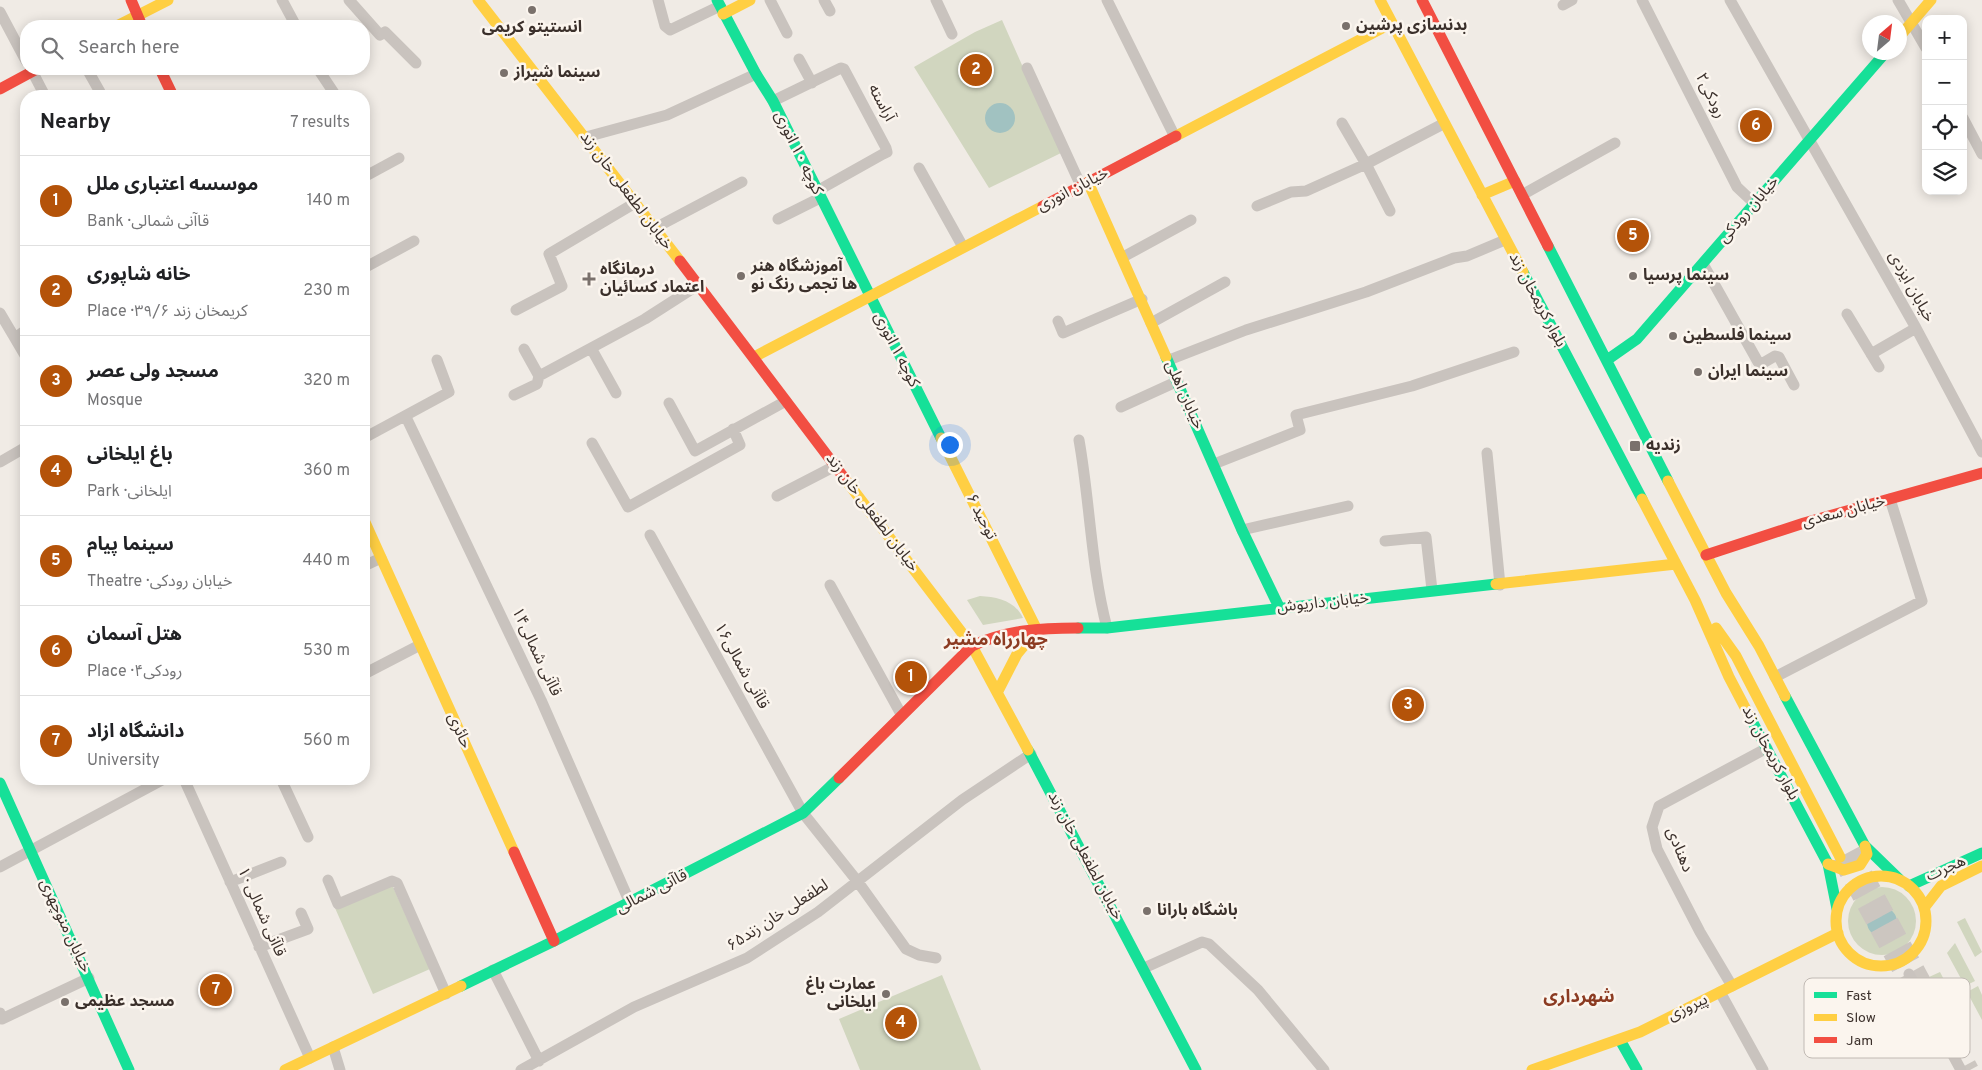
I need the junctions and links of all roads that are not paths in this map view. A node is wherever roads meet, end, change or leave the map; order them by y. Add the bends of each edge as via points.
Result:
1 (131, 0) edge
2 (168, 0) edge
3 (282, 0) edge
4 (349, 0) edge
5 (478, 0) edge
6 (658, 0) edge
7 (750, 0) edge
8 (770, 0) edge
9 (824, 0) edge
10 (936, 0) edge
11 (1107, 0) edge
12 (1380, 0) edge
13 (1422, 0) edge
14 (1642, 0) edge
15 (1730, 0) edge
16 (1898, 0) edge
17 (1930, 0) edge
18 (720, 7) edge
19 (830, 11) dead end
20 (0, 12) edge
21 (138, 15) junction
22 (128, 20) edge
23 (140, 20) edge
24 (293, 20) edge
25 (367, 20) edge
26 (1911, 22) junction
27 (1392, 23) junction
28 (370, 24) edge
29 (1907, 27) edge
30 (787, 32) dead end
31 (952, 34) dead end
32 (1922, 41) edge
33 (20, 50) edge
34 (799, 59) dead end
35 (1879, 60) edge
36 (416, 63) dead end
37 (1027, 68) dead end
38 (756, 74) junction
39 (24, 75) edge
40 (35, 75) edge
41 (90, 75) edge
42 (163, 75) edge
43 (322, 75) edge
44 (812, 82) junction
45 (0, 89) edge
46 (42, 90) edge
47 (99, 90) edge
48 (170, 90) edge
49 (332, 90) edge
50 (773, 101) junction
51 (1342, 123) dead end
52 (1444, 124) junction
53 (1967, 126) edge
54 (586, 137) junction
55 (1175, 137) junction
56 (1810, 140) junction
57 (1615, 143) dead end
58 (1982, 154) edge
59 (399, 158) dead end
60 (1366, 164) junction
61 (919, 168) dead end
62 (370, 174) edge
63 (1515, 181) junction
64 (742, 182) dead end
65 (1085, 184) junction
66 (818, 194) junction
67 (1522, 195) junction
68 (1482, 196) junction
69 (636, 203) junction
70 (1754, 203) junction
71 (1257, 206) dead end
72 (1390, 211) dead end
73 (778, 219) dead end
74 (1191, 220) dead end
75 (655, 228) junction
76 (1505, 240) junction
77 (414, 241) dead end
78 (963, 247) junction
79 (1123, 257) junction
80 (1703, 264) junction
81 (370, 265) edge
82 (1225, 282) dead end
83 (698, 286) junction
84 (869, 295) junction
85 (1142, 299) junction
86 (516, 310) dead end
87 (0, 314) edge
88 (1847, 314) dead end
89 (1058, 321) dead end
90 (1151, 322) junction
91 (1916, 328) junction
92 (20, 334) edge
93 (15, 338) junction
94 (20, 347) edge
95 (591, 348) junction
96 (524, 349) dead end
97 (1514, 352) dead end
98 (1871, 354) junction
99 (754, 358) junction
100 (437, 360) dead end
101 (1169, 360) junction
102 (1607, 360) junction
103 (1879, 367) dead end
104 (539, 376) junction
105 (1178, 382) junction
106 (1794, 385) dead end
107 (616, 393) dead end
108 (514, 396) dead end
109 (786, 401) junction
110 (669, 402) dead end
111 (924, 404) joint
112 (1121, 407) dead end
113 (406, 417) junction
114 (733, 429) junction
115 (370, 435) edge
116 (1079, 440) dead end
117 (592, 443) dead end
118 (20, 450) edge
119 (1982, 452) edge
120 (1487, 454) dead end
121 (0, 462) edge
122 (1214, 464) junction
123 (836, 465) junction
124 (1982, 473) edge
125 (777, 496) dead end
126 (1890, 500) junction
127 (1348, 506) dead end
128 (1242, 530) junction
129 (370, 533) edge
130 (650, 535) dead end
131 (1385, 541) dead end
132 (1706, 555) junction
133 (381, 558) junction
134 (370, 563) edge
135 (1676, 564) junction
136 (830, 585) dead end
137 (1500, 585) junction
138 (1432, 590) junction
139 (1726, 593) junction
140 (1695, 600) junction
141 (1279, 607) junction
142 (955, 624) junction
143 (1107, 628) junction
144 (1037, 630) junction
145 (420, 645) junction
146 (972, 646) junction
147 (953, 664) junction
148 (370, 671) edge
149 (1776, 677) junction
150 (998, 691) junction
151 (901, 714) junction
152 (1767, 748) junction
153 (1031, 754) junction
154 (1810, 773) dead end
155 (153, 785) edge
156 (187, 785) edge
157 (284, 785) edge
158 (0, 786) edge
159 (803, 813) junction
160 (308, 837) dead end
161 (1865, 846) junction
162 (30, 851) junction
163 (1982, 853) edge
164 (1840, 856) tunnel mouth
165 (281, 862) dead end
166 (1828, 864) junction
167 (1982, 866) edge
168 (0, 867) edge
169 (1943, 876) junction
170 (1898, 879) junction
171 (328, 880) dead end
172 (230, 882) junction
173 (858, 882) junction
174 (1909, 886) junction
175 (630, 903) junction
176 (1924, 908) junction
177 (1838, 909) junction
178 (301, 913) dead end
179 (1838, 933) junction
180 (554, 941) junction
181 (259, 947) junction
182 (936, 958) dead end
183 (1144, 968) junction
184 (493, 970) junction
185 (1910, 974) dead end
186 (89, 978) junction
187 (1912, 978) edge
188 (1732, 986) junction
189 (1720, 992) junction
190 (446, 994) junction
191 (0, 1013) edge
192 (1620, 1040) junction
193 (333, 1048) junction
194 (310, 1058) junction
195 (1955, 1058) edge
196 (539, 1061) junction
197 (129, 1070) edge
198 (285, 1070) edge
199 (340, 1070) edge
200 (521, 1070) edge
201 (1196, 1070) edge
202 (1324, 1070) edge
203 (1532, 1070) edge
204 (1637, 1070) edge
205 (1763, 1070) edge
206 (1961, 1070) edge

1 - 21 street
2 - 21 street
3 - 24 street
4 - 25 street
5 - 54 street, خیابان لطفعلی خان زند
6 - 18 street via 665,26 670,30
7 - 18 street
8 - 30 street
9 - 19 street
10 - 31 street
11 - 55 street
12 - 27 street, بلوار کریمخان زند
13 - 63 street, بلوار کریمخان زند
14 - 70 street, رودکی۲ via 1737,187
15 - 56 street, خیابان ایزدی
16 - 26 street
17 - 26 street
18 - 38 street, کوچه ۱۰ انوری
20 - 33 street
21 - 22 street
21 - 23 street
26 - 29 street
26 - 32 street
27 - 52 street, بلوار کریمخان زند
27 - 55 street, خیابان انوری
28 - 36 street via 380,35 385,32
34 - 44 street
35 - 56 street, خیابان رودکی
37 - 65 street
38 - 50 street, کوچه ۱۰ انوری
38 - 54 street via 667,115
39 - 45 street
40 - 46 street
41 - 47 street
42 - 48 street
43 - 49 street
44 - 50 street, آراسته
44 - 66 street, آراسته via 844,69 887,152
50 - 66 street, کوچه ۱۰ انوری
51 - 60 street
52 - 60 street
52 - 68 street, بلوار کریمخان زند
53 - 58 street
54 - 69 street, خیابان لطفعلی خان زند
55 - 65 street, خیابان انوری
56 - 70 street, خیابان رودکی
56 - 91 street, خیابان ایزدی
57 - 67 street
59 - 62 street
60 - 71 street via 1306,191 1291,192
60 - 72 street
61 - 78 street
63 - 67 street, بلوار کریمخان زند
63 - 68 street
64 - 75 street
65 - 78 street, خیابان انوری
65 - 79 street, خیابان اهلی
66 - 73 street
66 - 84 street, کوچه ۱۰ انوری
67 - 102 street, بلوار کریمخان زند
68 - 76 street, بلوار کریمخان زند
69 - 75 street, خیابان لطفعلی خان زند
69 - 86 street via 548,254 562,286
70 - 80 street, خیابان رودکی
74 - 79 street
75 - 83 street, خیابان لطفعلی خان زند
76 - 101 street
76 - 135 street, بلوار کریمخان زند
77 - 81 street
78 - 84 street, خیابان انوری
79 - 85 street, خیابان اهلی
80 - 102 street, خیابان رودکی via 1637,339
80 - 106 street via 1758,362 1779,357
82 - 90 street
83 - 95 street
83 - 99 street, خیابان لطفعلی خان زند
84 - 99 street, خیابان انوری
84 - 111 street, کوچه ۱ انوری
85 - 89 street via 1063,333
85 - 90 street, خیابان اهلی
87 - 93 street
88 - 98 street
90 - 101 street, خیابان اهلی
91 - 98 street
91 - 119 street, خیابان ایزدی
92 - 93 street
93 - 94 street
95 - 104 street
95 - 107 street
96 - 104 street
97 - 122 street via 1412,386 1296,415 1300,430
98 - 103 street
99 - 109 street, خیابان لطفعلی خان زند
100 - 113 street via 449,392
101 - 105 street, خیابان اهلی
102 - 132 street, بلوار کریمخان زند
104 - 108 street via 537,384
105 - 112 street
105 - 122 street, خیابان اهلی
109 - 114 street
109 - 123 street, خیابان لطفعلی خان زند
110 - 114 street via 695,451
111 - 144 street, ۶ توحید
113 - 115 street
113 - 175 street, قاآنی شمالی۱۴ via 541,700
114 - 117 street via 740,445 628,507
116 - 143 street via 1100,601
118 - 121 street
120 - 137 street
122 - 128 street, خیابان اهلی
123 - 125 street
123 - 142 street, خیابان لطفعلی خان زند
124 - 126 street, خیابان سعدی
126 - 132 street, خیابان سعدی via 1804,522
126 - 149 street via 1922,602
127 - 128 street
128 - 141 street, خیابان اهلی
129 - 133 street, حائری
130 - 159 street, قاآنی شمالی۱۶
131 - 138 street via 1426,537
132 - 139 street, بلوار کریمخان زند
133 - 134 street
133 - 145 street, حائری
135 - 137 street, خیابان داریوش
135 - 140 street, بلوار کریمخان زند
136 - 151 street
137 - 138 street, خیابان داریوش
138 - 141 street, خیابان داریوش
139 - 149 street, بلوار کریمخان زند
139 - 154 street, بلوار کریمخان زند via 1745,648
140 - 152 street, بلوار کریمخان زند via 1729,677
140 - 164 street, بلوار کریمخان زند via 1736,656
141 - 143 street, خیابان داریوش
142 - 146 street, خیابان لطفعلی خان زند
142 - 147 street
143 - 144 street, خیابان داریوش
144 - 146 street, خیابان داریوش via 1019,631
144 - 150 street via 1017,654
145 - 148 street
145 - 180 street, حائری
146 - 147 street, قاآنی شمالی
146 - 150 street, خیابان لطفعلی خان زند
147 - 151 street, قاآنی شمالی
149 - 161 street, بلوار کریمخان زند
150 - 153 street, خیابان لطفعلی خان زند
151 - 159 street, قاآنی شمالی
152 - 166 street, بلوار کریمخان زند
152 - 188 street, دهنادی via 1660,806 1652,827 1657,849
153 - 173 street, لطفعلی خان زند۶۵ via 962,800
153 - 183 street, خیابان لطفعلی خان زند
155 - 162 street
156 - 172 street, قاآنی شمالی۱۰
157 - 160 street
158 - 162 street, خیابان منوچهری
159 - 173 street, قاآنی شمالی۱۶
159 - 175 street, قاآنی شمالی
161 - 166 street via 1867,854 1860,865 1844,870
161 - 170 street, بلوار کریمخان زند
162 - 168 street
162 - 186 street, خیابان منوچهری
163 - 169 street, هجرت
165 - 172 street
166 - 177 street, بلوار کریمخان زند
167 - 169 street, هجرت
169 - 174 street, هجرت
169 - 176 street, هجرت
170 - 174 street
170 - 177 street via 1873,876 1861,880 1842,897
171 - 190 street via 338,904 392,881 397,883
172 - 181 street, قاآنی شمالی۱۰
173 - 182 street, قاآنی شمالی۱۶ via 906,949
173 - 196 street, لطفعلی خان زند۶۵ via 747,958 634,1006
174 - 176 street
175 - 180 street, قاآنی شمالی
176 - 179 street via 1924,935 1906,959 1896,963 1871,964 1859,959 1848,952
177 - 179 street
178 - 181 street via 308,929
179 - 188 street, پیروزی
180 - 184 street, قاآنی شمالی
181 - 194 street, قاآنی شمالی۱۰
183 - 201 street, خیابان لطفعلی خان زند
183 - 202 street via 1202,942 1209,944 1258,990
184 - 190 street, قاآنی شمالی
184 - 196 street
185 - 187 street
186 - 191 street via 2,1018
186 - 197 street, خیابان منوچهری
188 - 189 street, پیروزی
189 - 192 street, پیروزی
189 - 205 street
190 - 193 street, قاآنی شمالی
192 - 203 street, پیروزی
192 - 204 street
193 - 194 street, قاآنی شمالی
193 - 199 street
194 - 198 street, قاآنی شمالی
195 - 206 street
196 - 200 street, لطفعلی خان زند۶۵

